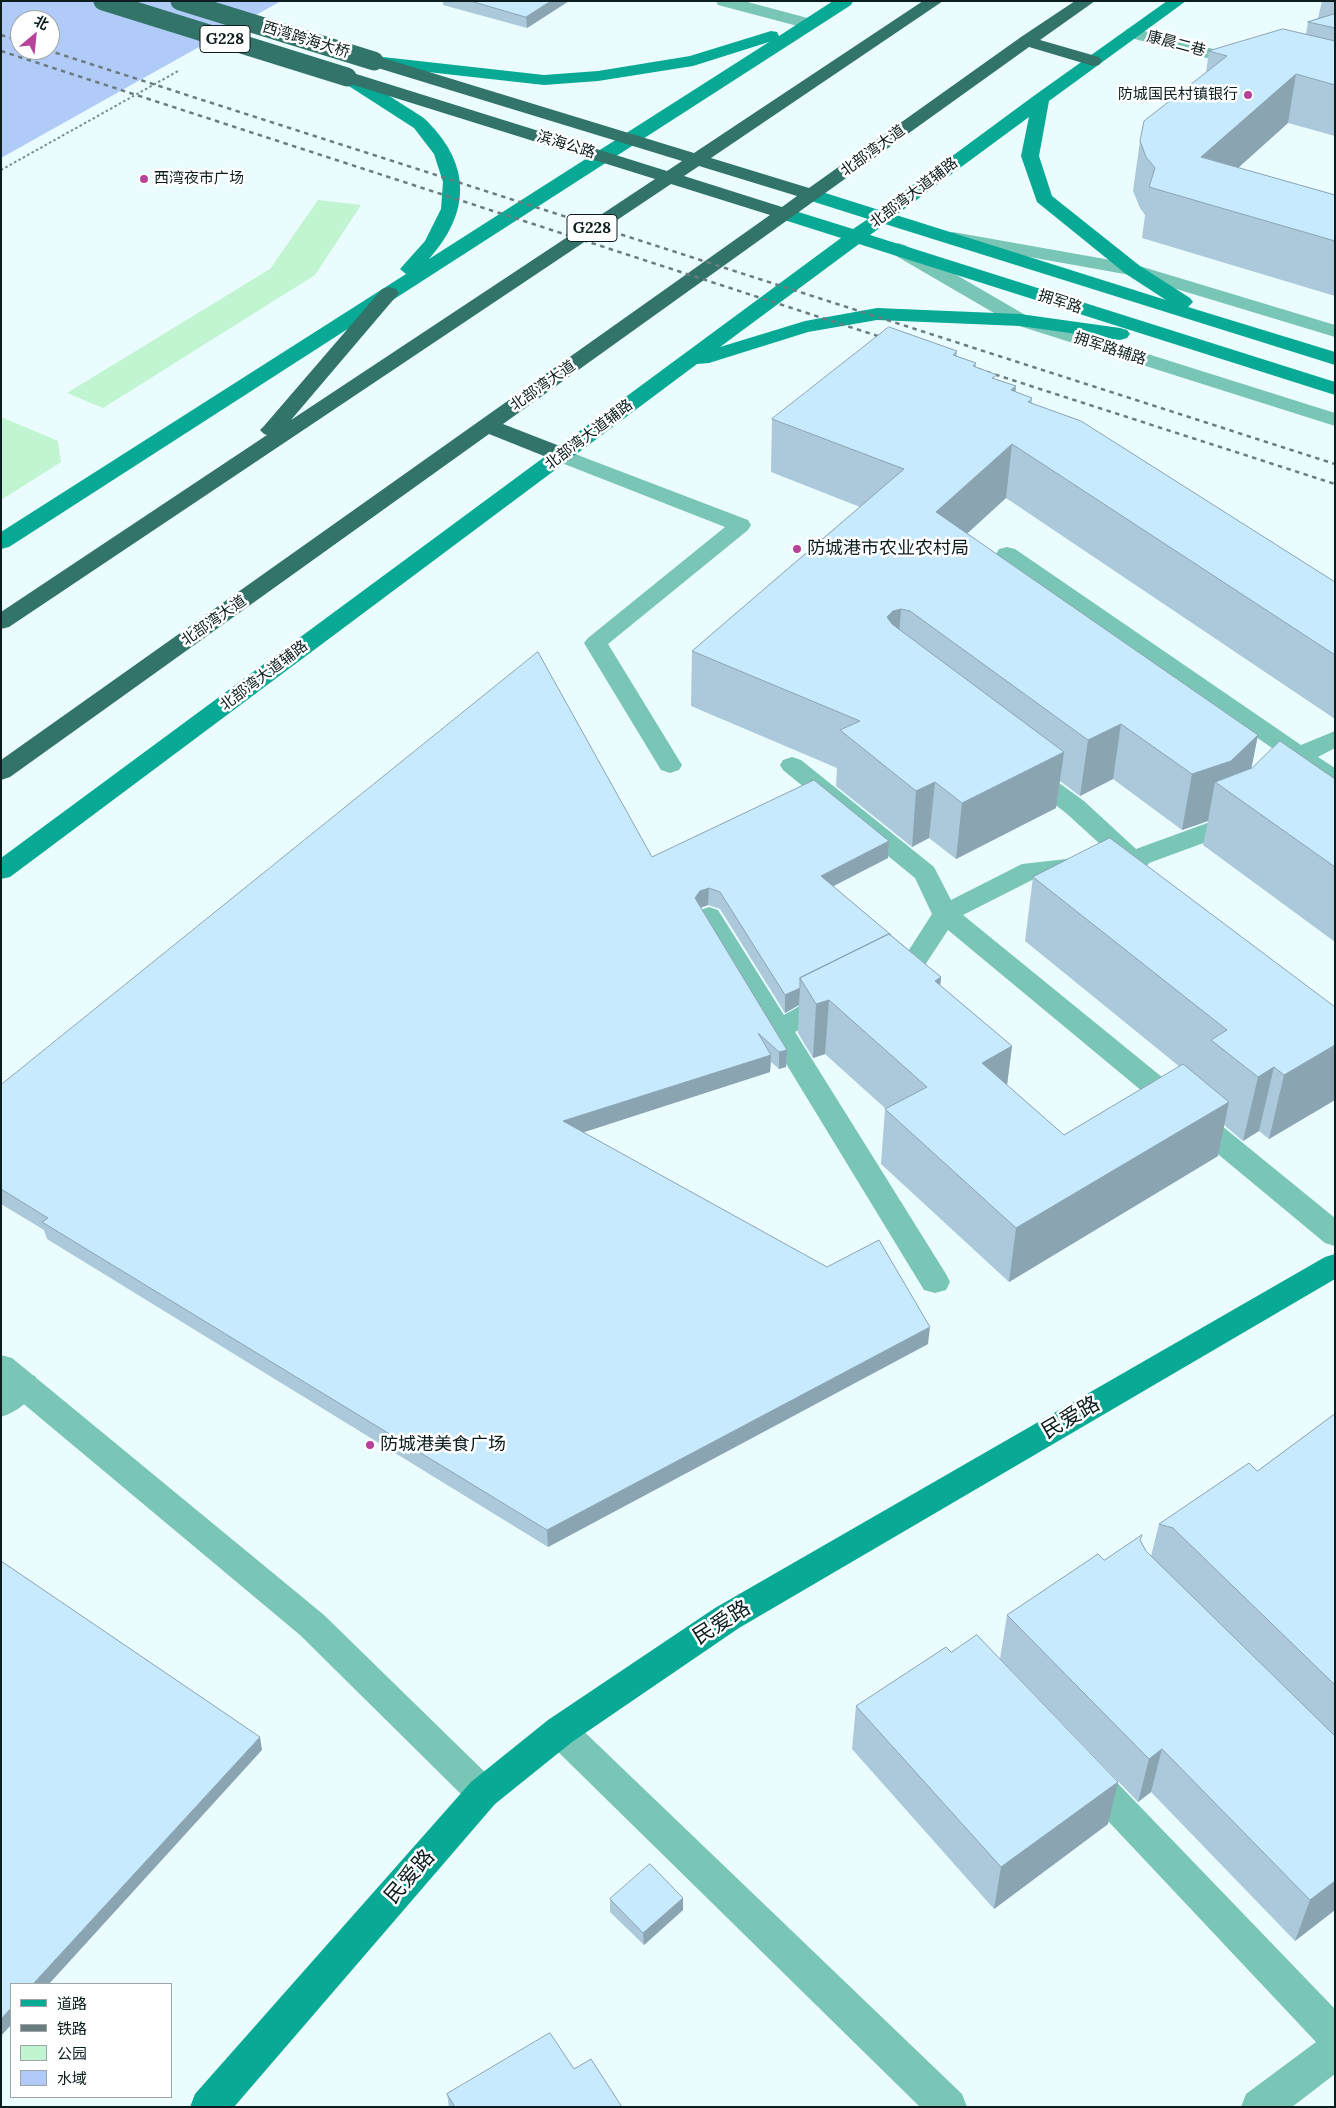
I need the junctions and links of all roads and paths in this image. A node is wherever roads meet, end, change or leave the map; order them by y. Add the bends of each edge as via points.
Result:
1 (103, 1) edge
2 (180, 1) edge
3 (724, 1) edge
4 (845, 1) edge
5 (935, 1) edge
6 (1087, 1) edge
7 (1178, 1) edge
8 (809, 24) junction
9 (1133, 33) junction
10 (1027, 41) junction
11 (374, 61) junction
12 (1093, 61) junction
13 (1258, 66) edge
14 (182, 69) dead end
15 (347, 77) junction
16 (1041, 99) junction
17 (628, 139) junction
18 (602, 156) junction
19 (695, 159) junction
20 (1, 170) edge
21 (668, 177) junction
22 (812, 195) junction
23 (785, 214) junction
24 (882, 217) junction
25 (857, 236) junction
26 (948, 237) junction
27 (898, 249) junction
28 (1133, 270) junction
29 (390, 293) junction
30 (1020, 320) junction
31 (1214, 322) junction
32 (1335, 331) edge
33 (1193, 345) junction
34 (1335, 359) edge
35 (683, 364) junction
36 (1335, 389) edge
37 (1335, 420) edge
38 (488, 426) junction
39 (562, 455) junction
40 (249, 456) junction
41 (1, 542) edge
42 (1007, 554) dead end
43 (1, 622) edge
44 (1335, 738) edge
45 (1300, 756) junction
46 (1013, 760) edge
47 (670, 765) dead end
48 (792, 765) dead end
49 (1, 772) edge
50 (1335, 780) edge
51 (1132, 860) junction
52 (1, 871) edge
53 (1155, 878) edge
54 (944, 914) junction
55 (709, 916) dead end
56 (778, 1028) junction
57 (1335, 1235) edge
58 (1335, 1265) edge
59 (934, 1282) dead end
60 (9, 1385) edge
61 (560, 1731) junction
62 (1069, 1756) edge
63 (483, 1793) junction
64 (1335, 2036) edge
65 (1335, 2051) edge
66 (209, 2107) edge
67 (948, 2107) edge
68 (1260, 2107) edge

1 - 15 highway, 西湾跨海大桥 / G228, bridge
2 - 11 highway, 西湾跨海大桥 / G228, bridge
3 - 8 street
4 - 8 main road
5 - 19 highway, G228
6 - 10 highway, 北部湾大道
7 - 9 main road, 北部湾大道辅路
8 - 11 main road via 693,61 598,76 544,80
8 - 17 main road
9 - 12 main road, 北部湾大道辅路
9 - 13 street, 康晨二巷
10 - 12 highway
10 - 22 highway, 北部湾大道
11 - 17 highway, 滨海公路 / G228
12 - 16 main road, 北部湾大道辅路
14 - 20 path
15 - 18 highway, 滨海公路 / G228
15 - 29 main road via 420,124 443,153 452,182 450,209 433,243
16 - 24 main road, 北部湾大道辅路
16 - 28 main road via 1030,156 1044,198
17 - 18 main road
17 - 19 highway, 滨海公路 / G228
18 - 21 highway, 滨海公路 / G228
18 - 29 main road
19 - 21 highway, G228
19 - 22 highway, 滨海公路 / G228
21 - 23 highway, 滨海公路 / G228
21 - 40 highway, G228
22 - 23 highway, 北部湾大道
22 - 24 main road, 拥军路
23 - 25 main road, 拥军路
23 - 38 highway, 北部湾大道
24 - 25 main road, 北部湾大道辅路
24 - 26 main road, 拥军路
25 - 27 main road, 拥军路
25 - 35 main road, 北部湾大道辅路
26 - 28 street
26 - 31 main road, 拥军路
27 - 30 street, 拥军路辅路
27 - 33 main road, 拥军路
28 - 31 main road
28 - 32 street
29 - 40 highway
29 - 41 main road
30 - 33 main road
30 - 35 main road via 877,314 805,328
30 - 37 street, 拥军路辅路
31 - 34 main road, 拥军路
33 - 36 main road, 拥军路
35 - 39 main road, 北部湾大道辅路
38 - 39 highway
38 - 49 highway, 北部湾大道
39 - 47 street via 740,525 596,643
39 - 52 main road, 北部湾大道辅路
40 - 43 highway
42 - 45 street
44 - 45 street
45 - 50 street
45 - 51 street via 1230,824
46 - 51 street via 1075,807
48 - 54 street via 925,874
51 - 53 street
51 - 54 street via 1031,870
54 - 56 street via 916,959
54 - 57 street
55 - 56 street
56 - 59 street
58 - 61 main road, 民爱路 via 727,1618
60 - 63 street via 312,1625
61 - 63 main road, 民爱路
61 - 67 street
62 - 64 street
63 - 66 main road, 民爱路
65 - 68 street

